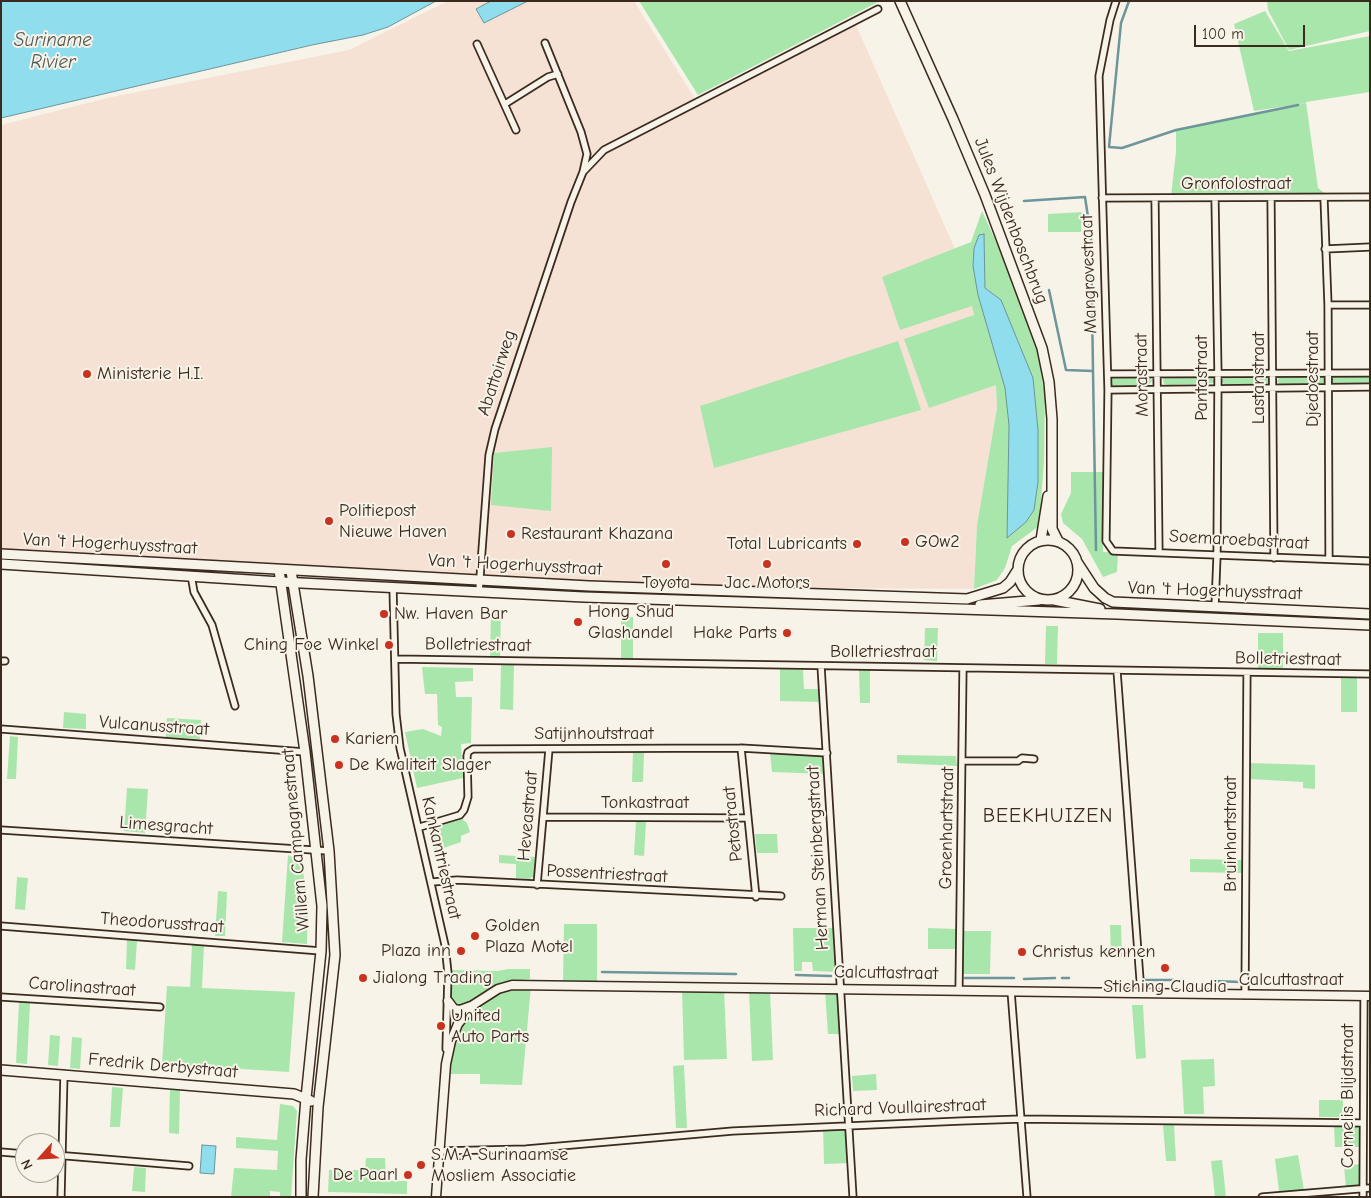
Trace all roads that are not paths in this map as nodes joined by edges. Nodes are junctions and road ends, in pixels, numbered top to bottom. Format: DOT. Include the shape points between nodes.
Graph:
graph roads {
  1 [pos="900,1"];
  2 [pos="1116,1"];
  3 [pos="878,9"];
  4 [pos="545,43"];
  5 [pos="477,44"];
  6 [pos="558,74"];
  7 [pos="506,104"];
  8 [pos="516,130"];
  9 [pos="583,172"];
  10 [pos="1370,197"];
  11 [pos="1102,198"];
  12 [pos="1324,198"];
  13 [pos="1155,199"];
  14 [pos="1214,199"];
  15 [pos="1271,199"];
  16 [pos="1370,247"];
  17 [pos="1326,249"];
  18 [pos="1370,304"];
  19 [pos="1328,306"];
  20 [pos="1158,373"];
  21 [pos="1329,373"];
  22 [pos="1370,373"];
  23 [pos="1108,374"];
  24 [pos="1218,374"];
  25 [pos="1274,374"];
  26 [pos="1370,387"];
  27 [pos="1218,388"];
  28 [pos="1274,388"];
  29 [pos="1329,388"];
  30 [pos="1158,389"];
  31 [pos="1108,390"];
  32 [pos="1051,464"];
  33 [pos="1041,540"];
  34 [pos="1058,541"];
  35 [pos="1108,547"];
  36 [pos="1159,551"];
  37 [pos="1,554"];
  38 [pos="1217,556"];
  39 [pos="1274,558"];
  40 [pos="1329,559"];
  41 [pos="1370,561"];
  42 [pos="1077,562"];
  43 [pos="1,564"];
  44 [pos="279,570"];
  45 [pos="291,571"];
  46 [pos="1017,571"];
  47 [pos="191,575"];
  48 [pos="480,579"];
  49 [pos="281,582"];
  50 [pos="294,583"];
  51 [pos="393,587"];
  52 [pos="479,591"];
  53 [pos="1044,600"];
  54 [pos="1214,607"];
  55 [pos="956,608"];
  56 [pos="1117,614"];
  57 [pos="1370,614"];
  58 [pos="1370,625"];
  59 [pos="395,659"];
  60 [pos="822,666"];
  61 [pos="963,668"];
  62 [pos="1117,671"];
  63 [pos="1247,673"];
  64 [pos="1370,674"];
  65 [pos="308,676"];
  66 [pos="294,677"];
  67 [pos="235,706"];
  68 [pos="1,729"];
  69 [pos="741,748"];
  70 [pos="549,749"];
  71 [pos="305,752"];
  72 [pos="828,753"];
  73 [pos="1034,758"];
  74 [pos="963,760"];
  75 [pos="543,817"];
  76 [pos="747,818"];
  77 [pos="420,827"];
  78 [pos="1,830"];
  79 [pos="329,851"];
  80 [pos="316,852"];
  81 [pos="432,882"];
  82 [pos="537,885"];
  83 [pos="781,896"];
  84 [pos="756,897"];
  85 [pos="1,926"];
  86 [pos="321,951"];
  87 [pos="841,988"];
  88 [pos="959,990"];
  89 [pos="1011,991"];
  90 [pos="1141,993"];
  91 [pos="1245,995"];
  92 [pos="1367,996"];
  93 [pos="1,997"];
  94 [pos="448,1001"];
  95 [pos="473,1005"];
  96 [pos="160,1007"];
  97 [pos="446,1064"];
  98 [pos="1,1070"];
  99 [pos="64,1074"];
  100 [pos="306,1098"];
  101 [pos="318,1107"];
  102 [pos="1022,1119"];
  103 [pos="1363,1123"];
  104 [pos="849,1124"];
  105 [pos="63,1133"];
  106 [pos="439,1151"];
  107 [pos="1,1152"];
  108 [pos="15,1153"];
  109 [pos="65,1155"];
  110 [pos="189,1166"];
  111 [pos="61,1183"];
  112 [pos="1370,1188"];
  113 [pos="1363,1189"];
  114 [pos="61,1197"];
  115 [pos="301,1197"];
  116 [pos="313,1197"];
  117 [pos="436,1197"];
  118 [pos="853,1197"];
  119 [pos="1027,1197"];
  120 [pos="1262,1197"];
  121 [pos="1363,1197"];
  1 -- 32 [label="main road, Jules Wijdenboschbrug" via="953,119 1014,269 1042,348 1052,419"];
  2 -- 11 [label="street, Mangrovestraat" via="1099,76"];
  3 -- 9 [label="street" via="604,150"];
  4 -- 6 [label="street"];
  5 -- 7 [label="street"];
  6 -- 7 [label="street"];
  6 -- 9 [label="street" via="585,142 587,154"];
  7 -- 8 [label="street"];
  9 -- 48 [label="street, Abattoirweg" via="570,202 495,429 489,455"];
  10 -- 12 [label="street, Gronfolostraat"];
  11 -- 13 [label="street, Gronfolostraat"];
  11 -- 23 [label="street, Mangrovestraat"];
  12 -- 15 [label="street, Gronfolostraat"];
  12 -- 17 [label="street, Djedoestraat"];
  13 -- 14 [label="street, Gronfolostraat"];
  13 -- 20 [label="street, Morastraat"];
  14 -- 15 [label="street, Gronfolostraat"];
  14 -- 24 [label="street, Pantastraat"];
  15 -- 25 [label="street, Lastanstraat"];
  16 -- 17 [label="street"];
  17 -- 19 [label="street, Djedoestraat"];
  18 -- 19 [label="street"];
  19 -- 21 [label="street, Djedoestraat"];
  20 -- 23 [label="street"];
  20 -- 24 [label="street"];
  20 -- 30 [label="street, Morastraat"];
  21 -- 22 [label="street"];
  21 -- 25 [label="street"];
  21 -- 29 [label="street, Djedoestraat"];
  23 -- 31 [label="street, Mangrovestraat"];
  24 -- 25 [label="street"];
  24 -- 27 [label="street, Pantastraat"];
  25 -- 28 [label="street, Lastanstraat"];
  26 -- 29 [label="street"];
  27 -- 28 [label="street"];
  27 -- 30 [label="street"];
  27 -- 38 [label="street, Pantastraat"];
  28 -- 29 [label="street"];
  28 -- 39 [label="street, Lastanstraat"];
  29 -- 40 [label="street, Djedoestraat"];
  30 -- 31 [label="street"];
  30 -- 36 [label="street, Morastraat"];
  31 -- 35 [label="street, Mangrovestraat"];
  32 -- 33 [label="main road, Jules Wijdenboschbrug"];
  32 -- 34 [label="main road, Jules Wijdenboschbrug" via="1052,529"];
  33 -- 34 [label="main road"];
  33 -- 46 [label="main road" via="1025,549"];
  34 -- 42 [label="main road" via="1070,549"];
  35 -- 36 [label="street, Soemaroebastraat" via="1113,551"];
  36 -- 38 [label="street, Soemaroebastraat"];
  37 -- 44 [label="main road, Van 't Hogerhuysstraat"];
  38 -- 39 [label="street, Soemaroebastraat"];
  38 -- 54 [label="street, Pantastraat"];
  39 -- 40 [label="street, Soemaroebastraat"];
  40 -- 41 [label="street, Soemaroebastraat"];
  42 -- 53 [label="main road" via="1072,588 1057,598"];
  42 -- 54 [label="main road, Van 't Hogerhuysstraat" via="1094,588 1113,602"];
  43 -- 47 [label="main road, Van 't Hogerhuysstraat"];
  44 -- 45 [label="main road, Van 't Hogerhuysstraat"];
  44 -- 49 [label="main road, Willem Campagnestraat"];
  45 -- 48 [label="main road, Van 't Hogerhuysstraat"];
  45 -- 50 [label="main road, Willem Campagnestraat"];
  46 -- 48 [label="main road, Van 't Hogerhuysstraat" via="1004,588 967,599 589,586"];
  46 -- 53 [label="main road" via="1025,589"];
  47 -- 49 [label="main road, Van 't Hogerhuysstraat"];
  47 -- 67 [label="street" via="194,592 212,625"];
  48 -- 52 [label="street, Abattoirweg"];
  49 -- 50 [label="main road, Van 't Hogerhuysstraat"];
  49 -- 66 [label="main road, Willem Campagnestraat"];
  50 -- 51 [label="main road, Van 't Hogerhuysstraat"];
  50 -- 65 [label="main road, Willem Campagnestraat"];
  51 -- 52 [label="main road, Van 't Hogerhuysstraat"];
  51 -- 59 [label="street, Kankantriestraat"];
  52 -- 55 [label="main road, Van 't Hogerhuysstraat"];
  53 -- 55 [label="main road, Van 't Hogerhuysstraat"];
  53 -- 56 [label="main road, Van 't Hogerhuysstraat"];
  54 -- 57 [label="main road, Van 't Hogerhuysstraat"];
  55 -- 56 [label="main road, Van 't Hogerhuysstraat"];
  56 -- 58 [label="main road, Van 't Hogerhuysstraat"];
  59 -- 60 [label="street, Bolletriestraat"];
  59 -- 77 [label="street, Kankantriestraat" via="400,748"];
  60 -- 61 [label="street, Bolletriestraat"];
  60 -- 72 [label="street, Herman Steinbergstraat"];
  61 -- 62 [label="street, Bolletriestraat"];
  61 -- 74 [label="street, Groenhartstraat"];
  62 -- 63 [label="street, Bolletriestraat"];
  62 -- 90 [label="street"];
  63 -- 64 [label="street, Bolletriestraat"];
  63 -- 91 [label="street, Bruinhartstraat"];
  65 -- 66 [label="main road"];
  65 -- 79 [label="main road, Willem Campagnestraat"];
  66 -- 71 [label="main road, Willem Campagnestraat"];
  68 -- 71 [label="street, Vulcanusstraat"];
  69 -- 70 [label="street, Satijnhoutstraat"];
  69 -- 72 [label="street, Satijnhoutstraat"];
  69 -- 76 [label="street, Petostraat"];
  70 -- 75 [label="street, Heveastraat"];
  70 -- 77 [label="street, Satijnhoutstraat" via="473,749 468,752 468,797 464,810 460,815"];
  71 -- 80 [label="main road, Willem Campagnestraat"];
  72 -- 87 [label="street, Herman Steinbergstraat"];
  73 -- 74 [label="street" via="1018,761"];
  74 -- 88 [label="street, Groenhartstraat"];
  75 -- 76 [label="street, Tonkastraat"];
  75 -- 82 [label="street, Heveastraat"];
  76 -- 84 [label="street, Petostraat"];
  77 -- 81 [label="street, Kankantriestraat"];
  78 -- 80 [label="street, Limesgracht"];
  79 -- 80 [label="street, Limesgracht"];
  79 -- 101 [label="main road, Willem Campagnestraat" via="335,954"];
  80 -- 86 [label="main road, Willem Campagnestraat" via="322,906"];
  81 -- 82 [label="street, Possentriestraat" via="457,880"];
  81 -- 94 [label="street, Kankantriestraat" via="445,945"];
  82 -- 84 [label="street, Possentriestraat"];
  83 -- 84 [label="street, Possentriestraat"];
  85 -- 86 [label="street, Theodorusstraat"];
  86 -- 100 [label="main road, Willem Campagnestraat"];
  87 -- 88 [label="street, Calcuttastraat"];
  87 -- 95 [label="street, Calcuttastraat" via="512,984"];
  87 -- 104 [label="street, Herman Steinbergstraat"];
  88 -- 89 [label="street, Calcuttastraat"];
  89 -- 90 [label="street, Calcuttastraat"];
  89 -- 102 [label="street"];
  90 -- 91 [label="street, Calcuttastraat"];
  91 -- 92 [label="street, Calcuttastraat"];
  92 -- 103 [label="street, Cornelis Blijdstraat"];
  93 -- 96 [label="street, Carolinastraat"];
  94 -- 95 [label="street" via="454,1009 460,1010"];
  94 -- 97 [label="street, Kankantriestraat"];
  95 -- 97 [label="street, Calcuttastraat" via="458,1024"];
  97 -- 106 [label="street, Kankantriestraat"];
  98 -- 99 [label="main road, Fredrik Derbystraat"];
  99 -- 100 [label="main road, Fredrik Derbystraat" via="294,1094"];
  99 -- 105 [label="street"];
  100 -- 101 [label="main road, Fredrik Derbystraat"];
  100 -- 115 [label="main road, Willem Campagnestraat"];
  101 -- 116 [label="main road, Willem Campagnestraat"];
  102 -- 103 [label="street, Richard Voullairestraat"];
  102 -- 104 [label="street, Richard Voullairestraat"];
  102 -- 119 [label="street"];
  103 -- 113 [label="street, Cornelis Blijdstraat"];
  104 -- 106 [label="street, Richard Voullairestraat" via="678,1134 526,1148"];
  104 -- 118 [label="street, Herman Steinbergstraat"];
  106 -- 117 [label="street, Kankantriestraat"];
  107 -- 108 [label="street"];
  109 -- 110 [label="street"];
  111 -- 114 [label="street"];
  112 -- 113 [label="street"];
  113 -- 120 [label="street"];
  113 -- 121 [label="street, Cornelis Blijdstraat"];
}
